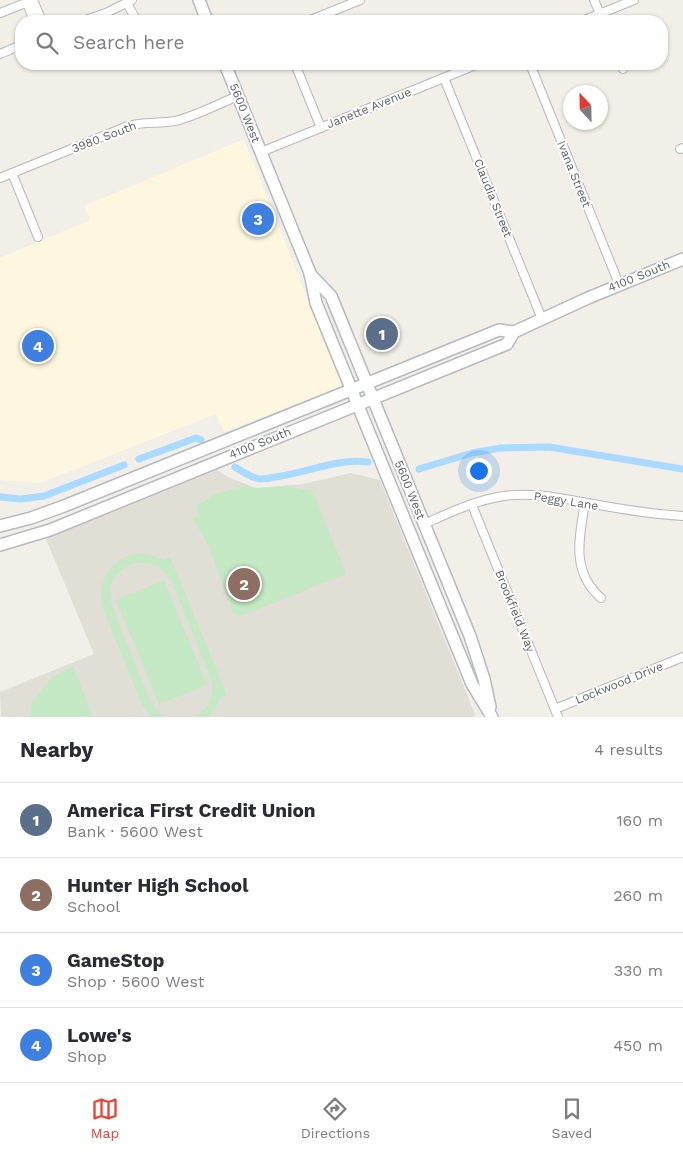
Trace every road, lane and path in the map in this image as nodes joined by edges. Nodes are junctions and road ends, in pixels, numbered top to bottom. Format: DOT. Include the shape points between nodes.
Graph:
graph roads {
  1 [pos="199,0"];
  2 [pos="360,0"];
  3 [pos="594,0"];
  4 [pos="634,0"];
  5 [pos="31,1"];
  6 [pos="130,1"];
  7 [pos="0,13"];
  8 [pos="33,15"];
  9 [pos="39,15"];
  10 [pos="100,15"];
  11 [pos="134,15"];
  12 [pos="205,15"];
  13 [pos="323,15"];
  14 [pos="601,15"];
  15 [pos="606,15"];
  16 [pos="15,48"];
  17 [pos="0,54"];
  18 [pos="227,70"];
  19 [pos="297,70"];
  20 [pos="463,70"];
  21 [pos="532,70"];
  22 [pos="444,78"];
  23 [pos="238,96"];
  24 [pos="321,128"];
  25 [pos="261,152"];
  26 [pos="12,173"];
  27 [pos="0,178"];
  28 [pos="38,237"];
  29 [pos="683,259"];
  30 [pos="310,273"];
  31 [pos="619,284"];
  32 [pos="542,318"];
  33 [pos="514,332"];
  34 [pos="366,383"];
  35 [pos="351,389"];
  36 [pos="372,398"];
  37 [pos="357,404"];
  38 [pos="585,503"];
  39 [pos="472,505"];
  40 [pos="683,516"];
  41 [pos="424,524"];
  42 [pos="0,526"];
  43 [pos="0,545"];
  44 [pos="432,585"];
  45 [pos="601,598"];
  46 [pos="683,657"];
  47 [pos="478,659"];
  48 [pos="555,709"];
  49 [pos="492,716"];
  50 [pos="558,717"];
  1 -- 12 [label="main road"];
  2 -- 13 [label="street"];
  3 -- 14 [label="street"];
  4 -- 15 [label="street"];
  5 -- 7 [label="street"];
  5 -- 8 [label="street"];
  5 -- 9 [label="street"];
  6 -- 10 [label="street"];
  6 -- 11 [label="street"];
  16 -- 17 [label="street"];
  18 -- 23 [label="main road, 5600 West"];
  19 -- 24 [label="street"];
  20 -- 22 [label="street, Janette Avenue"];
  21 -- 31 [label="street, Ivana Street"];
  22 -- 24 [label="street, Janette Avenue"];
  22 -- 32 [label="street, Claudia Street"];
  23 -- 25 [label="main road, 5600 West"];
  23 -- 26 [label="street, 3980 South" via="181,119 128,126"];
  24 -- 25 [label="street, Janette Avenue"];
  25 -- 30 [label="main road, 5600 West"];
  26 -- 27 [label="street, 3980 South"];
  26 -- 28 [label="street"];
  29 -- 31 [label="main road, 4100 South"];
  30 -- 34 [label="main road, 5600 West" via="331,296"];
  30 -- 35 [label="main road, 5600 West" via="316,302"];
  31 -- 32 [label="main road, 4100 South"];
  32 -- 33 [label="main road, 4100 South"];
  33 -- 34 [label="main road, 4100 South" via="499,330"];
  33 -- 36 [label="main road, 4100 South" via="508,344"];
  34 -- 35 [label="main road, 4100 South"];
  34 -- 36 [label="main road, 5600 West"];
  35 -- 37 [label="main road, 5600 West"];
  35 -- 42 [label="main road, 4100 South" via="64,506"];
  36 -- 37 [label="main road, 4100 South"];
  36 -- 41 [label="main road, 5600 West"];
  37 -- 43 [label="main road, 4100 South" via="50,530"];
  37 -- 44 [label="main road, 5600 West"];
  38 -- 39 [label="street, Peggy Lane" via="524,495"];
  38 -- 40 [label="street, Peggy Lane"];
  38 -- 45 [label="street" via="580,558 588,584"];
  39 -- 41 [label="street, Peggy Lane"];
  39 -- 48 [label="street, Brookfield Way"];
  41 -- 47 [label="main road, 5600 West"];
  44 -- 47 [label="main road" via="440,588 462,641"];
  44 -- 49 [label="main road, 5600 West" via="472,684"];
  46 -- 48 [label="street, Lockwood Drive"];
  47 -- 49 [label="main road, 5600 West"];
  48 -- 50 [label="street, Brookfield Way"];
}
